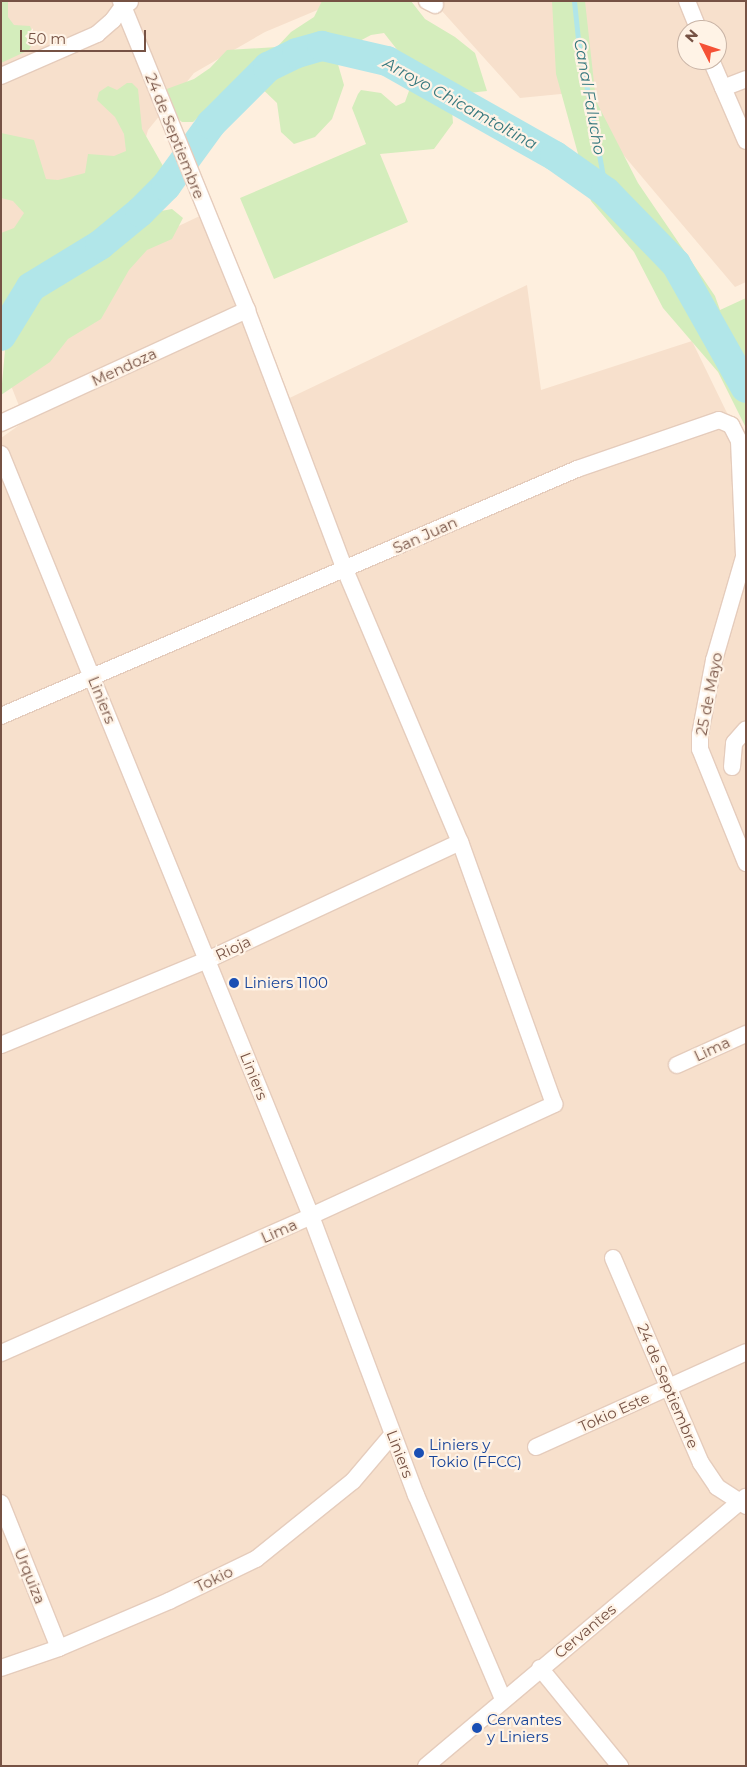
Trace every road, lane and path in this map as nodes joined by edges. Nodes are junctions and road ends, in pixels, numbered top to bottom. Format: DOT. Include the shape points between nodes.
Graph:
graph roads {
  1 [pos="686,1"];
  2 [pos="125,3"];
  3 [pos="695,20"];
  4 [pos="715,70"];
  5 [pos="1,76"];
  6 [pos="746,79"];
  7 [pos="723,88"];
  8 [pos="746,140"];
  9 [pos="247,310"];
  10 [pos="1,423"];
  11 [pos="1,454"];
  12 [pos="745,552"];
  13 [pos="345,570"];
  14 [pos="92,676"];
  15 [pos="1,716"];
  16 [pos="746,728"];
  17 [pos="732,767"];
  18 [pos="460,842"];
  19 [pos="746,863"];
  20 [pos="207,960"];
  21 [pos="746,1034"];
  22 [pos="1,1044"];
  23 [pos="678,1065"];
  24 [pos="554,1104"];
  25 [pos="311,1216"];
  26 [pos="613,1258"];
  27 [pos="746,1352"];
  28 [pos="1,1353"];
  29 [pos="668,1387"];
  30 [pos="392,1435"];
  31 [pos="536,1447"];
  32 [pos="744,1501"];
  33 [pos="1,1504"];
  34 [pos="59,1648"];
  35 [pos="1,1668"];
  36 [pos="540,1668"];
  37 [pos="503,1699"];
  38 [pos="426,1766"];
  39 [pos="620,1766"];
  1 -- 3 [label="street"];
  2 -- 5 [label="street" via="97,34"];
  2 -- 9 [label="street, 24 de Septiembre" via="159,97"];
  4 -- 7 [label="street"];
  6 -- 7 [label="street"];
  7 -- 8 [label="street"];
  9 -- 10 [label="street, Mendoza"];
  9 -- 13 [label="street, 24 de Septiembre"];
  11 -- 14 [label="street, Liniers"];
  12 -- 13 [label="street, San Juan" via="739,441 731,425 719,420 576,469"];
  12 -- 19 [label="street, 25 de Mayo" via="714,660 700,749"];
  13 -- 14 [label="street, San Juan"];
  13 -- 18 [label="street, 24 de Septiembre"];
  14 -- 15 [label="street, San Juan"];
  14 -- 20 [label="street, Liniers"];
  16 -- 17 [label="street" via="734,743"];
  18 -- 20 [label="street, Rioja"];
  18 -- 24 [label="street, 24 de Septiembre"];
  20 -- 22 [label="street, Rioja"];
  20 -- 25 [label="street, Liniers"];
  21 -- 23 [label="street, Lima"];
  24 -- 25 [label="street, Lima"];
  25 -- 28 [label="street, Lima"];
  25 -- 30 [label="street, Liniers"];
  26 -- 29 [label="street, 24 de Septiembre"];
  27 -- 29 [label="street, Tokio Este"];
  29 -- 31 [label="street, Tokio Este"];
  29 -- 32 [label="street, 24 de Septiembre" via="708,1476 717,1487"];
  30 -- 34 [label="street, Tokio" via="353,1480 256,1559"];
  30 -- 37 [label="street, Liniers"];
  32 -- 36 [label="street, Cervantes"];
  33 -- 34 [label="street, Urquiza"];
  34 -- 35 [label="street, Tokio"];
  36 -- 37 [label="street, Cervantes"];
  36 -- 39 [label="street"];
  37 -- 38 [label="street, Cervantes"];
}
